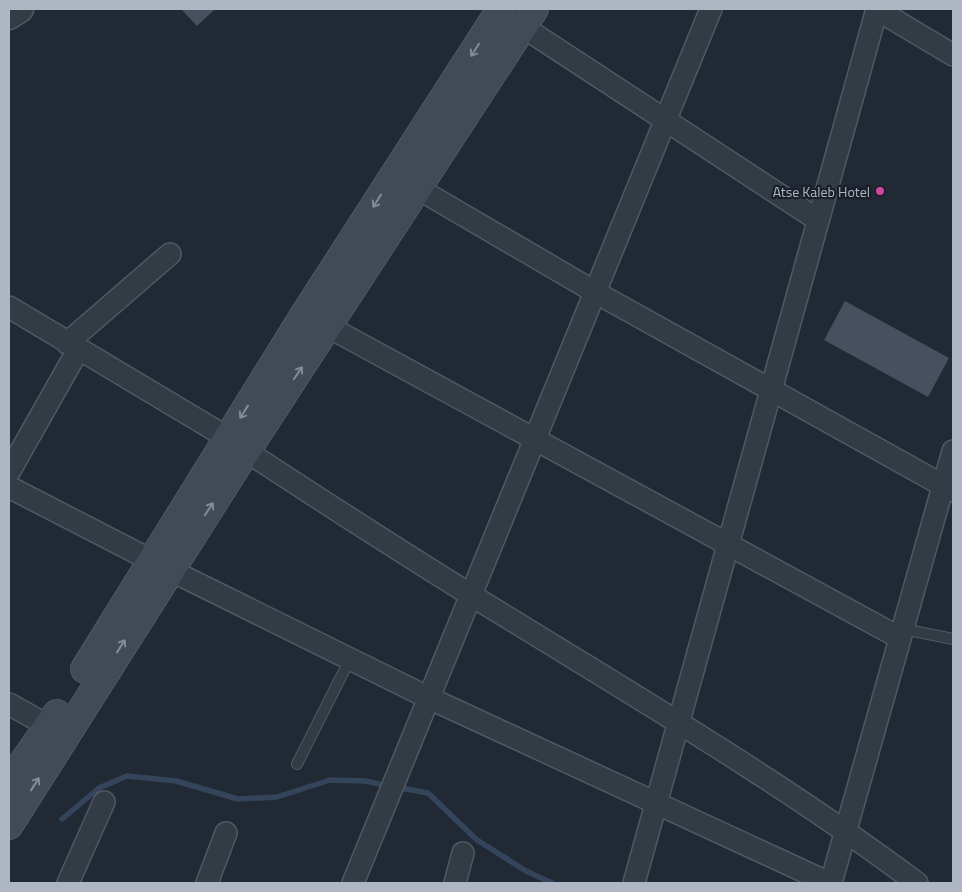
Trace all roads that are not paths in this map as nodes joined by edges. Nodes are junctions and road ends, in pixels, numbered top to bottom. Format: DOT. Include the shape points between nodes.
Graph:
graph roads {
  1 [pos="20,9"];
  2 [pos="711,9"];
  3 [pos="876,9"];
  4 [pos="500,11"];
  5 [pos="9,16"];
  6 [pos="529,17"];
  7 [pos="953,55"];
  8 [pos="665,120"];
  9 [pos="394,174"];
  10 [pos="418,189"];
  11 [pos="818,220"];
  12 [pos="170,254"];
  13 [pos="595,292"];
  14 [pos="9,307"];
  15 [pos="305,314"];
  16 [pos="328,327"];
  17 [pos="73,347"];
  18 [pos="771,391"];
  19 [pos="534,440"];
  20 [pos="237,444"];
  21 [pos="953,451"];
  22 [pos="9,472"];
  23 [pos="9,487"];
  24 [pos="948,488"];
  25 [pos="728,545"];
  26 [pos="161,565"];
  27 [pos="470,595"];
  28 [pos="902,633"];
  29 [pos="953,639"];
  30 [pos="350,659"];
  31 [pos="429,698"];
  32 [pos="9,704"];
  33 [pos="679,723"];
  34 [pos="57,731"];
  35 [pos="297,764"];
  36 [pos="9,780"];
  37 [pos="104,802"];
  38 [pos="657,803"];
  39 [pos="9,825"];
  40 [pos="846,830"];
  41 [pos="226,833"];
  42 [pos="463,853"];
  43 [pos="68,883"];
  44 [pos="207,883"];
  45 [pos="353,883"];
  46 [pos="456,883"];
  47 [pos="634,883"];
  48 [pos="830,883"];
  49 [pos="917,883"];
  1 -- 5 [label="street"];
  2 -- 8 [label="street"];
  3 -- 7 [label="street"];
  3 -- 11 [label="street"];
  4 -- 6 [label="street"];
  4 -- 9 [label="main road, one-way"];
  6 -- 8 [label="street"];
  6 -- 10 [label="main road"];
  8 -- 11 [label="street"];
  8 -- 13 [label="street"];
  9 -- 10 [label="street"];
  9 -- 15 [label="main road, one-way"];
  10 -- 13 [label="street"];
  10 -- 16 [label="main road"];
  11 -- 18 [label="street"];
  12 -- 17 [label="street"];
  13 -- 18 [label="street"];
  13 -- 19 [label="street"];
  14 -- 17 [label="street"];
  15 -- 16 [label="street"];
  15 -- 20 [label="main road, one-way"];
  16 -- 19 [label="street"];
  20 -- 16 [label="main road, one-way"];
  17 -- 20 [label="street"];
  17 -- 22 [label="street"];
  18 -- 24 [label="street"];
  18 -- 25 [label="street"];
  19 -- 25 [label="street"];
  19 -- 27 [label="street"];
  20 -- 26 [label="main road"];
  20 -- 27 [label="street"];
  21 -- 24 [label="street"];
  23 -- 26 [label="street"];
  24 -- 28 [label="street"];
  25 -- 28 [label="street"];
  25 -- 33 [label="street"];
  26 -- 30 [label="street"];
  26 -- 34 [label="main road"];
  27 -- 31 [label="street"];
  27 -- 33 [label="street"];
  28 -- 29 [label="lane"];
  28 -- 40 [label="street"];
  30 -- 31 [label="street"];
  30 -- 35 [label="lane"];
  31 -- 38 [label="street"];
  31 -- 45 [label="street"];
  32 -- 34 [label="street"];
  33 -- 38 [label="street"];
  33 -- 40 [label="street"];
  34 -- 36 [label="main road"];
  39 -- 34 [label="main road, one-way"];
  37 -- 43 [label="street"];
  38 -- 47 [label="street"];
  38 -- 48 [label="street"];
  40 -- 48 [label="street"];
  40 -- 49 [label="street"];
  41 -- 44 [label="street"];
  42 -- 46 [label="street"];
}
